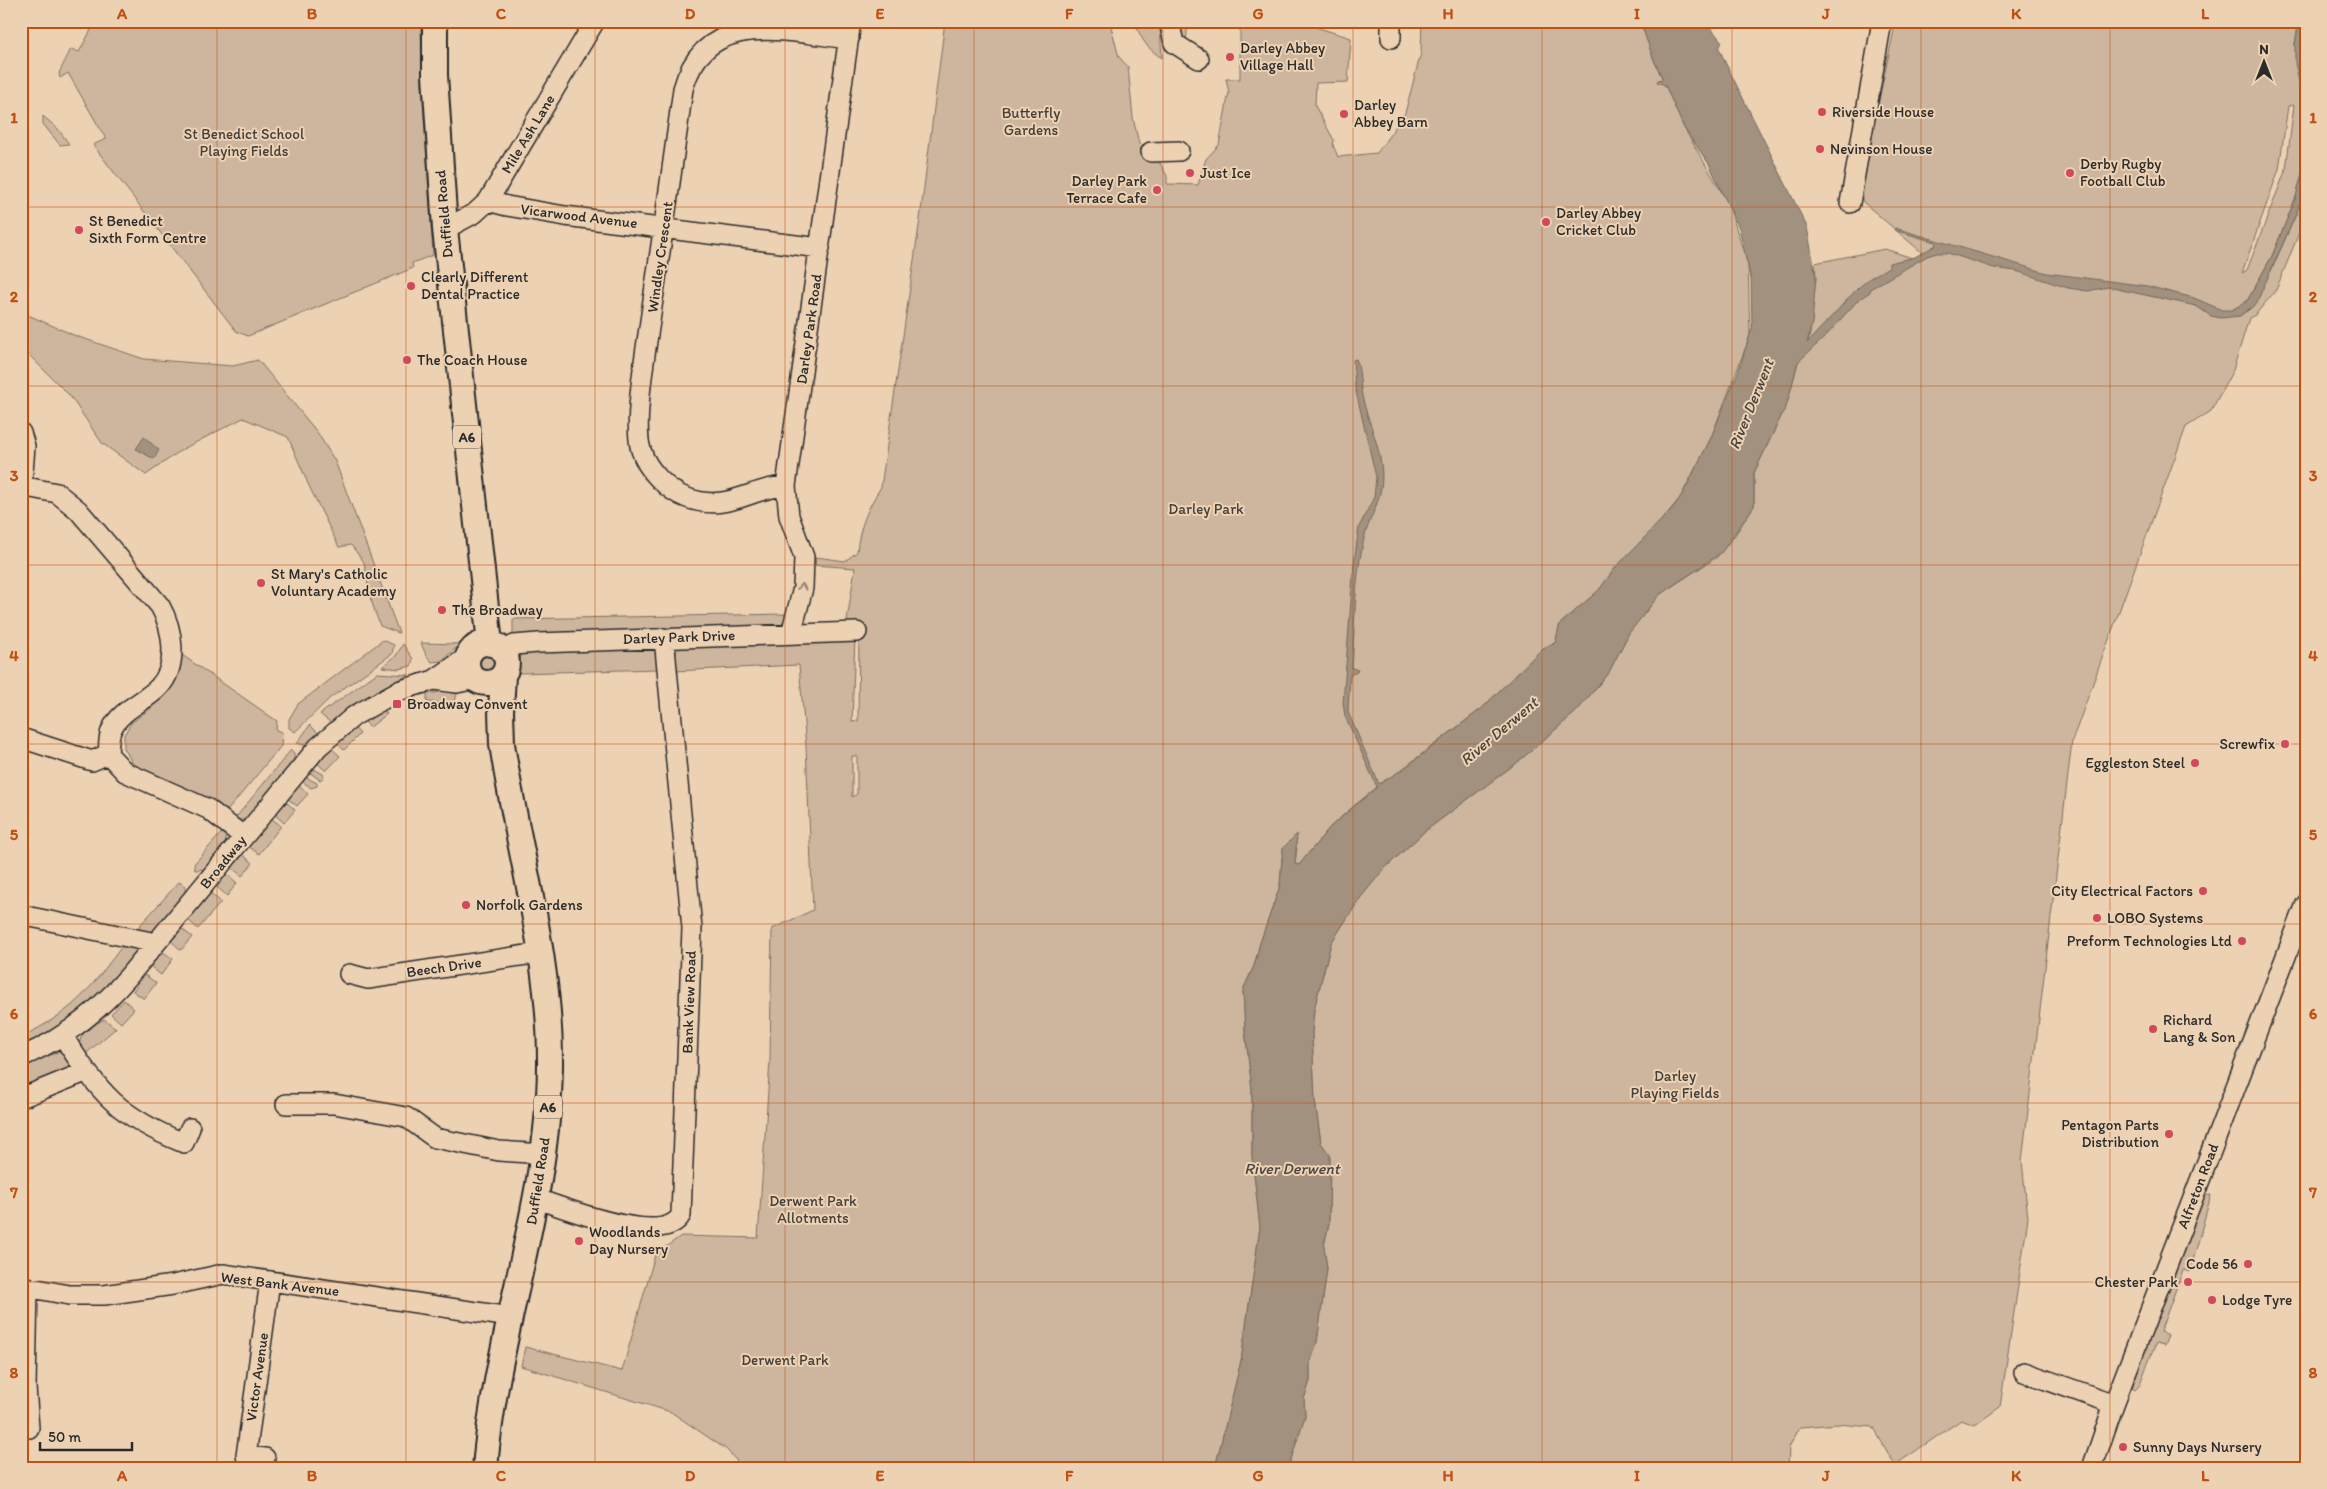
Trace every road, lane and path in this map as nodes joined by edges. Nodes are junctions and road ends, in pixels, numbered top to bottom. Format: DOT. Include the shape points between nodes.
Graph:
graph roads {
  1 [pos="435,21"];
  2 [pos="595,21"];
  3 [pos="1169,21"];
  4 [pos="1882,21"];
  5 [pos="850,30"];
  6 [pos="1199,59"];
  7 [pos="1179,150"];
  8 [pos="1151,152"];
  9 [pos="488,201"];
  10 [pos="1850,203"];
  11 [pos="665,227"];
  12 [pos="445,229"];
  13 [pos="820,248"];
  14 [pos="21,433"];
  15 [pos="22,486"];
  16 [pos="786,486"];
  17 [pos="857,632"];
  18 [pos="791,634"];
  19 [pos="664,638"];
  20 [pos="492,656"];
  21 [pos="434,680"];
  22 [pos="476,680"];
  23 [pos="21,738"];
  24 [pos="502,744"];
  25 [pos="108,754"];
  26 [pos="244,836"];
  27 [pos="2306,904"];
  28 [pos="21,915"];
  29 [pos="156,943"];
  30 [pos="540,953"];
  31 [pos="348,974"];
  32 [pos="62,1036"];
  33 [pos="21,1057"];
  34 [pos="84,1072"];
  35 [pos="21,1098"];
  36 [pos="286,1104"];
  37 [pos="190,1128"];
  38 [pos="544,1154"];
  39 [pos="538,1199"];
  40 [pos="270,1281"];
  41 [pos="25,1287"];
  42 [pos="510,1317"];
  43 [pos="2024,1372"];
  44 [pos="2114,1404"];
  45 [pos="29,1428"];
  46 [pos="265,1458"];
  47 [pos="485,1468"];
  48 [pos="2092,1468"];
  1 -- 12 [label="main road, Duffield Road / A6" via="435,75"];
  2 -- 9 [label="street, Mile Ash Lane"];
  3 -- 6 [label="street" via="1174,43"];
  4 -- 10 [label="street"];
  5 -- 11 [label="street, Windley Crescent" via="742,31 712,43 701,52 690,68 683,89"];
  5 -- 13 [label="street, Darley Park Road"];
  7 -- 8 [label="street"];
  9 -- 11 [label="street, Vicarwood Avenue" via="533,211"];
  9 -- 12 [label="street, Mile Ash Lane" via="475,213"];
  11 -- 13 [label="street, Vicarwood Avenue"];
  11 -- 16 [label="street, Windley Crescent" via="638,435 648,466 671,489 687,498 704,502 729,502 772,487"];
  12 -- 20 [label="main road, Duffield Road / A6"];
  13 -- 16 [label="street, Darley Park Road"];
  14 -- 15 [label="street" via="25,446"];
  15 -- 25 [label="street" via="57,493 78,510 160,606 170,624 171,653 164,679 159,687 117,722 111,731"];
  18 -- 16 [label="street, Darley Park Road, one-way" via="803,588 804,557 789,516"];
  17 -- 18 [label="street, Darley Park Drive"];
  18 -- 19 [label="street, Darley Park Drive"];
  19 -- 20 [label="street, Darley Park Drive" via="514,645"];
  19 -- 39 [label="street, Bank View Road" via="692,928 681,1215 671,1225 629,1228"];
  20 -- 21 [label="street, Broadway"];
  20 -- 22 [label="main road" via="489,683"];
  20 -- 24 [label="main road, Duffield Road / A6"];
  21 -- 22 [label="street, Broadway" via="457,683"];
  21 -- 26 [label="street, Broadway" via="398,691 354,716 308,757"];
  22 -- 24 [label="main road, Duffield Road / A6" via="492,710"];
  23 -- 25 [label="street" via="92,761"];
  24 -- 30 [label="main road, Duffield Road / A6"];
  25 -- 26 [label="street" via="125,772 208,809"];
  26 -- 29 [label="street, Broadway"];
  27 -- 44 [label="street, Alfreton Road"];
  28 -- 29 [label="street"];
  29 -- 32 [label="street, Broadway" via="102,1006"];
  30 -- 31 [label="street, Beech Drive" via="368,979"];
  30 -- 38 [label="main road, Duffield Road / A6" via="548,1011 550,1066"];
  32 -- 33 [label="street, Broadway"];
  32 -- 34 [label="street"];
  34 -- 35 [label="street"];
  34 -- 37 [label="street" via="109,1100 148,1128 184,1143"];
  36 -- 38 [label="street" via="334,1104 406,1117 435,1138 499,1151"];
  38 -- 39 [label="main road, Duffield Road / A6"];
  39 -- 42 [label="main road, Duffield Road / A6"];
  40 -- 41 [label="street, West Bank Avenue" via="223,1274 173,1286 86,1296"];
  40 -- 42 [label="street, West Bank Avenue"];
  40 -- 46 [label="street, Victor Avenue" via="246,1456"];
  41 -- 45 [label="street"];
  42 -- 47 [label="main road, Duffield Road / A6" via="490,1415"];
  43 -- 44 [label="street"];
  44 -- 48 [label="street, Alfreton Road"];
}
